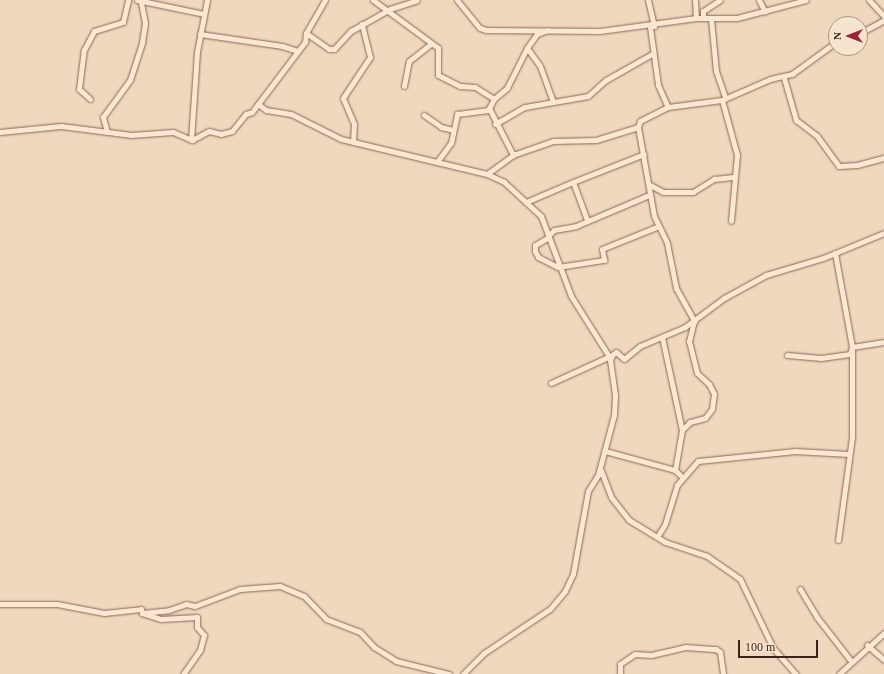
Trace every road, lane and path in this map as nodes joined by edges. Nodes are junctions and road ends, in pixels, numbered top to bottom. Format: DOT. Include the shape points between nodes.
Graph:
graph roads {
  1 [pos="128,0"];
  2 [pos="207,0"];
  3 [pos="325,0"];
  4 [pos="373,0"];
  5 [pos="417,0"];
  6 [pos="456,0"];
  7 [pos="648,0"];
  8 [pos="695,0"];
  9 [pos="720,0"];
  10 [pos="759,0"];
  11 [pos="806,0"];
  12 [pos="869,0"];
  13 [pos="139,1"];
  14 [pos="390,9"];
  15 [pos="765,12"];
  16 [pos="204,14"];
  17 [pos="884,16"];
  18 [pos="696,18"];
  19 [pos="703,18"];
  20 [pos="712,19"];
  21 [pos="884,20"];
  22 [pos="362,24"];
  23 [pos="652,26"];
  24 [pos="868,29"];
  25 [pos="548,30"];
  26 [pos="306,33"];
  27 [pos="200,34"];
  28 [pos="431,44"];
  29 [pos="526,48"];
  30 [pos="828,48"];
  31 [pos="297,51"];
  32 [pos="652,54"];
  33 [pos="784,78"];
  34 [pos="404,86"];
  35 [pos="723,98"];
  36 [pos="90,99"];
  37 [pos="494,99"];
  38 [pos="553,102"];
  39 [pos="258,104"];
  40 [pos="668,107"];
  41 [pos="489,110"];
  42 [pos="424,114"];
  43 [pos="495,124"];
  44 [pos="638,127"];
  45 [pos="453,130"];
  46 [pos="0,132"];
  47 [pos="107,132"];
  48 [pos="191,140"];
  49 [pos="353,142"];
  50 [pos="515,154"];
  51 [pos="644,154"];
  52 [pos="884,158"];
  53 [pos="437,162"];
  54 [pos="487,174"];
  55 [pos="733,177"];
  56 [pos="574,182"];
  57 [pos="650,185"];
  58 [pos="649,195"];
  59 [pos="526,202"];
  60 [pos="587,220"];
  61 [pos="731,220"];
  62 [pos="659,226"];
  63 [pos="884,233"];
  64 [pos="549,236"];
  65 [pos="835,253"];
  66 [pos="558,267"];
  67 [pos="694,321"];
  68 [pos="662,337"];
  69 [pos="884,342"];
  70 [pos="852,347"];
  71 [pos="787,355"];
  72 [pos="609,358"];
  73 [pos="552,383"];
  74 [pos="682,430"];
  75 [pos="605,451"];
  76 [pos="849,454"];
  77 [pos="600,468"];
  78 [pos="675,470"];
  79 [pos="682,477"];
  80 [pos="657,538"];
  81 [pos="838,540"];
  82 [pos="800,589"];
  83 [pos="0,604"];
  84 [pos="142,613"];
  85 [pos="884,633"];
  86 [pos="867,646"];
  87 [pos="884,660"];
  88 [pos="851,661"];
  89 [pos="182,674"];
  90 [pos="449,674"];
  91 [pos="463,674"];
  92 [pos="620,674"];
  93 [pos="723,674"];
  94 [pos="796,674"];
  95 [pos="839,674"];
  1 -- 36 [label="street" via="123,22 94,31 84,50 79,89"];
  2 -- 16 [label="street"];
  3 -- 26 [label="street"];
  4 -- 14 [label="street"];
  5 -- 14 [label="street"];
  6 -- 25 [label="street" via="480,28"];
  7 -- 23 [label="street"];
  8 -- 18 [label="street"];
  9 -- 19 [label="street" via="702,11"];
  10 -- 15 [label="street"];
  11 -- 15 [label="street"];
  12 -- 17 [label="street"];
  13 -- 16 [label="street"];
  13 -- 47 [label="street" via="145,23 142,42 130,80 103,117"];
  14 -- 22 [label="street"];
  14 -- 28 [label="street"];
  15 -- 20 [label="street"];
  16 -- 27 [label="street"];
  18 -- 19 [label="street"];
  18 -- 23 [label="street"];
  19 -- 20 [label="street"];
  20 -- 35 [label="street" via="716,71"];
  21 -- 24 [label="street"];
  22 -- 26 [label="street" via="330,49"];
  22 -- 49 [label="street" via="370,58 342,98 354,124"];
  23 -- 25 [label="street" via="624,31"];
  23 -- 32 [label="street"];
  25 -- 29 [label="street" via="537,34"];
  26 -- 31 [label="street" via="306,41"];
  27 -- 31 [label="street" via="282,46"];
  27 -- 48 [label="street"];
  28 -- 34 [label="street" via="411,58"];
  28 -- 37 [label="street" via="440,52 438,75 460,86 475,87"];
  29 -- 37 [label="street" via="507,88"];
  29 -- 38 [label="street" via="540,66"];
  30 -- 33 [label="street"];
  31 -- 39 [label="street"];
  32 -- 38 [label="street" via="606,80 593,93"];
  32 -- 40 [label="street" via="659,92"];
  33 -- 35 [label="street" via="770,79"];
  33 -- 52 [label="street" via="796,120 817,136 839,166 857,165"];
  35 -- 40 [label="street"];
  35 -- 55 [label="street" via="736,153"];
  37 -- 41 [label="street"];
  38 -- 43 [label="street" via="525,107"];
  39 -- 48 [label="street" via="233,130 221,134 209,131"];
  39 -- 49 [label="street" via="266,110 291,114 318,130"];
  40 -- 44 [label="street" via="640,122"];
  41 -- 43 [label="street"];
  41 -- 45 [label="street" via="458,114"];
  42 -- 45 [label="street"];
  43 -- 50 [label="street" via="511,154"];
  44 -- 50 [label="street" via="594,141 545,142"];
  44 -- 51 [label="street"];
  45 -- 53 [label="street" via="451,144"];
  46 -- 47 [label="street" via="51,126"];
  47 -- 48 [label="street" via="144,136 174,132"];
  49 -- 53 [label="street"];
  50 -- 54 [label="street"];
  51 -- 56 [label="street"];
  51 -- 57 [label="street"];
  53 -- 54 [label="street"];
  54 -- 59 [label="street" via="504,182"];
  55 -- 57 [label="street" via="714,179 693,192 663,192"];
  55 -- 61 [label="street"];
  56 -- 59 [label="street"];
  56 -- 60 [label="street"];
  57 -- 58 [label="street"];
  58 -- 60 [label="street"];
  58 -- 62 [label="street"];
  59 -- 64 [label="street" via="541,216"];
  60 -- 64 [label="street" via="554,230"];
  62 -- 66 [label="street" via="602,249 604,260"];
  62 -- 67 [label="street" via="667,244 676,288"];
  63 -- 65 [label="street"];
  64 -- 66 [label="street"];
  64 -- 66 [label="street" via="535,245 535,251 538,257"];
  65 -- 67 [label="street" via="766,275 724,298"];
  65 -- 70 [label="street"];
  66 -- 72 [label="street" via="571,296"];
  67 -- 68 [label="street"];
  67 -- 74 [label="street" via="689,340 697,373 712,387 714,400 705,418 693,421"];
  68 -- 72 [label="street" via="640,346 624,359 616,352"];
  68 -- 74 [label="street"];
  69 -- 70 [label="street"];
  70 -- 71 [label="street" via="850,354 821,358"];
  70 -- 76 [label="street"];
  72 -- 73 [label="street"];
  72 -- 75 [label="street" via="615,407"];
  74 -- 78 [label="street"];
  75 -- 77 [label="street"];
  75 -- 78 [label="street"];
  76 -- 79 [label="street" via="795,451 701,460"];
  76 -- 81 [label="street"];
  77 -- 80 [label="street" via="611,498 623,515"];
  77 -- 91 [label="street" via="588,491 573,574 561,598 479,657"];
  78 -- 79 [label="street"];
  79 -- 80 [label="street" via="665,524"];
  80 -- 94 [label="street" via="707,556 740,579 773,648"];
  82 -- 88 [label="street" via="816,616"];
  83 -- 84 [label="street" via="57,604 86,607 100,613 141,609"];
  84 -- 89 [label="street" via="162,619 197,617 197,627 204,635 200,650"];
  84 -- 90 [label="street" via="169,610 186,604 195,606 240,589 280,586 304,596 326,619 358,630 396,661"];
  85 -- 86 [label="street"];
  86 -- 87 [label="street"];
  86 -- 88 [label="street"];
  88 -- 95 [label="street"];
  92 -- 93 [label="street" via="620,664 635,654 651,655 685,647 716,649 720,652"];
}
